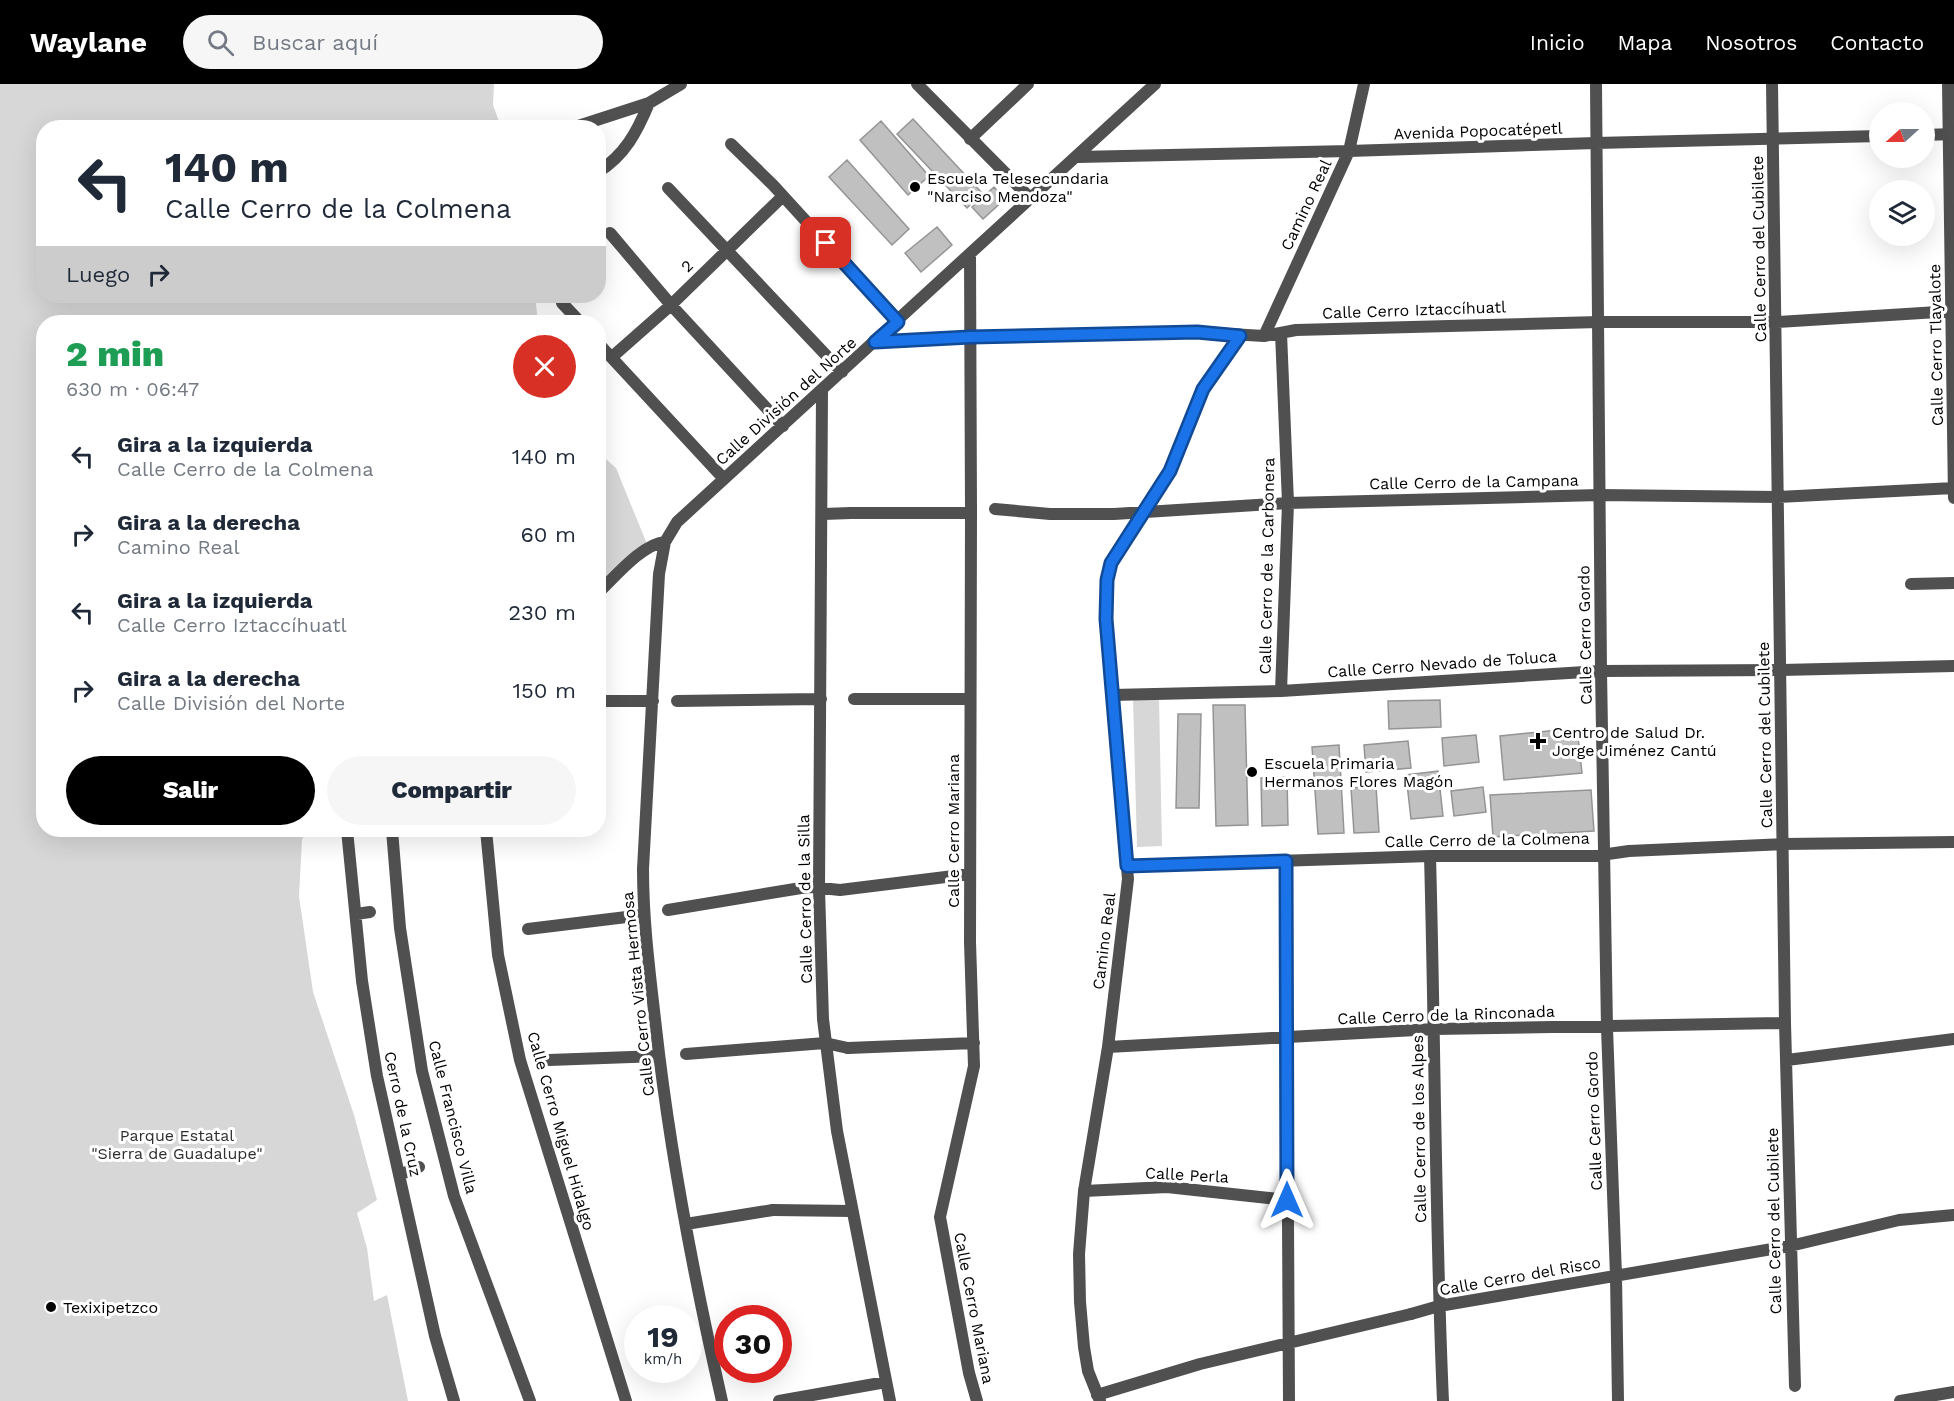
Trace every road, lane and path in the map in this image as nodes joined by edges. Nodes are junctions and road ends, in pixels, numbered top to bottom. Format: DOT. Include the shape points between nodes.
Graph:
graph roads {
  1 [pos="681,84"];
  2 [pos="916,84"];
  3 [pos="1028,84"];
  4 [pos="1155,84"];
  5 [pos="1364,84"];
  6 [pos="1596,84"];
  7 [pos="1772,84"];
  8 [pos="1948,84"];
  9 [pos="649,103"];
  10 [pos="597,120"];
  11 [pos="1951,134"];
  12 [pos="1935,135"];
  13 [pos="1869,136"];
  14 [pos="970,139"];
  15 [pos="1773,140"];
  16 [pos="1596,143"];
  17 [pos="731,144"];
  18 [pos="1350,151"];
  19 [pos="1078,157"];
  20 [pos="606,166"];
  21 [pos="668,188"];
  22 [pos="783,196"];
  23 [pos="1030,198"];
  24 [pos="610,233"];
  25 [pos="728,251"];
  26 [pos="969,254"];
  27 [pos="562,303"];
  28 [pos="671,305"];
  29 [pos="1953,311"];
  30 [pos="573,315"];
  31 [pos="898,322"];
  32 [pos="1599,322"];
  33 [pos="1777,322"];
  34 [pos="1281,333"];
  35 [pos="1240,336"];
  36 [pos="1264,336"];
  37 [pos="970,337"];
  38 [pos="875,342"];
  39 [pos="606,351"];
  40 [pos="612,357"];
  41 [pos="842,372"];
  42 [pos="822,391"];
  43 [pos="783,426"];
  44 [pos="724,479"];
  45 [pos="1954,488"];
  46 [pos="1599,495"];
  47 [pos="1778,497"];
  48 [pos="1954,498"];
  49 [pos="1288,503"];
  50 [pos="995,509"];
  51 [pos="971,513"];
  52 [pos="1144,513"];
  53 [pos="823,514"];
  54 [pos="665,542"];
  55 [pos="1954,583"];
  56 [pos="1911,584"];
  57 [pos="606,585"];
  58 [pos="1954,666"];
  59 [pos="1781,670"];
  60 [pos="1601,671"];
  61 [pos="1281,691"];
  62 [pos="1112,695"];
  63 [pos="821,699"];
  64 [pos="854,699"];
  65 [pos="970,699"];
  66 [pos="606,701"];
  67 [pos="653,701"];
  68 [pos="677,701"];
  69 [pos="348,837"];
  70 [pos="393,837"];
  71 [pos="487,837"];
  72 [pos="1954,842"];
  73 [pos="1783,844"];
  74 [pos="1605,854"];
  75 [pos="1431,856"];
  76 [pos="1286,861"];
  77 [pos="1127,866"];
  78 [pos="970,874"];
  79 [pos="819,889"];
  80 [pos="668,910"];
  81 [pos="370,912"];
  82 [pos="356,914"];
  83 [pos="643,915"];
  84 [pos="528,928"];
  85 [pos="1785,1023"];
  86 [pos="1607,1028"];
  87 [pos="1434,1029"];
  88 [pos="1286,1037"];
  89 [pos="1954,1039"];
  90 [pos="825,1043"];
  91 [pos="974,1043"];
  92 [pos="1108,1047"];
  93 [pos="686,1054"];
  94 [pos="659,1056"];
  95 [pos="549,1060"];
  96 [pos="1787,1060"];
  97 [pos="419,1167"];
  98 [pos="399,1175"];
  99 [pos="1084,1191"];
  100 [pos="1287,1200"];
  101 [pos="852,1211"];
  102 [pos="1954,1215"];
  103 [pos="686,1224"];
  104 [pos="1790,1246"];
  105 [pos="1616,1276"];
  106 [pos="1439,1306"];
  107 [pos="1288,1342"];
  108 [pos="886,1382"];
  109 [pos="1795,1386"];
  110 [pos="1954,1392"];
  111 [pos="1098,1398"];
  112 [pos="454,1401"];
  113 [pos="530,1401"];
  114 [pos="626,1401"];
  115 [pos="722,1401"];
  116 [pos="779,1401"];
  117 [pos="890,1401"];
  118 [pos="977,1401"];
  119 [pos="1289,1401"];
  120 [pos="1443,1401"];
  121 [pos="1618,1401"];
  122 [pos="1900,1401"];
  1 -- 9 [label="street"];
  2 -- 14 [label="street"];
  3 -- 14 [label="street"];
  4 -- 19 [label="street, Calle División del Norte"];
  5 -- 18 [label="street, Camino Real"];
  6 -- 16 [label="street, Calle Cerro Gordo"];
  7 -- 15 [label="street, Calle Cerro del Cubilete"];
  8 -- 11 [label="street, Calle Cerro Tlayalote"];
  9 -- 10 [label="street"];
  9 -- 20 [label="street" via="632,142"];
  11 -- 12 [label="street"];
  11 -- 29 [label="street, Calle Cerro Tlayalote"];
  13 -- 15 [label="street, Avenida Popocatépetl"];
  14 -- 23 [label="street"];
  15 -- 16 [label="street, Avenida Popocatépetl"];
  15 -- 33 [label="street, Calle Cerro del Cubilete"];
  16 -- 18 [label="street, Avenida Popocatépetl"];
  16 -- 32 [label="street, Calle Cerro Gordo"];
  17 -- 22 [label="street"];
  18 -- 19 [label="street, Avenida Popocatépetl"];
  18 -- 36 [label="street, Camino Real"];
  19 -- 23 [label="street, Calle División del Norte"];
  21 -- 25 [label="street"];
  22 -- 25 [label="street, 2"];
  22 -- 31 [label="street"];
  23 -- 26 [label="street, Calle División del Norte"];
  24 -- 28 [label="street"];
  25 -- 28 [label="street, 2"];
  25 -- 41 [label="street"];
  26 -- 31 [label="street, Calle División del Norte"];
  26 -- 37 [label="street, Calle Cerro Mariana"];
  27 -- 30 [label="street"];
  28 -- 40 [label="street, 2"];
  28 -- 43 [label="street"];
  29 -- 33 [label="street, Calle Cerro Iztaccíhuatl"];
  29 -- 45 [label="street, Calle Cerro Tlayalote"];
  31 -- 38 [label="street, Calle División del Norte"];
  32 -- 33 [label="street, Calle Cerro Iztaccíhuatl"];
  32 -- 34 [label="street, Calle Cerro Iztaccíhuatl"];
  32 -- 46 [label="street, Calle Cerro Gordo"];
  33 -- 47 [label="street, Calle Cerro del Cubilete"];
  34 -- 36 [label="street, Calle Cerro Iztaccíhuatl"];
  34 -- 49 [label="street, Calle Cerro de la Carbonera"];
  35 -- 36 [label="street, Calle Cerro Iztaccíhuatl"];
  35 -- 37 [label="street, Calle Cerro Iztaccíhuatl" via="1197,332"];
  35 -- 52 [label="street, Camino Real" via="1203,389 1170,471"];
  37 -- 38 [label="street, Calle Cerro Iztaccíhuatl"];
  37 -- 51 [label="street, Calle Cerro Mariana"];
  38 -- 41 [label="street, Calle División del Norte"];
  39 -- 40 [label="street"];
  40 -- 44 [label="street"];
  41 -- 42 [label="street, Calle División del Norte"];
  42 -- 43 [label="street, Calle División del Norte"];
  42 -- 53 [label="street, Calle Cerro de la Silla"];
  43 -- 44 [label="street, Calle División del Norte"];
  44 -- 54 [label="street, Calle División del Norte" via="677,522"];
  45 -- 47 [label="street, Calle Cerro de la Campana"];
  45 -- 48 [label="street, Calle Cerro Tlayalote"];
  46 -- 47 [label="street, Calle Cerro de la Campana"];
  46 -- 49 [label="street, Calle Cerro de la Campana"];
  46 -- 60 [label="street, Calle Cerro Gordo"];
  47 -- 59 [label="street, Calle Cerro del Cubilete"];
  49 -- 52 [label="street, Calle Cerro de la Campana"];
  49 -- 61 [label="street, Calle Cerro de la Carbonera"];
  50 -- 52 [label="street, Calle Cerro de la Campana" via="1050,514"];
  51 -- 53 [label="street"];
  51 -- 65 [label="street, Calle Cerro Mariana"];
  52 -- 62 [label="street, Camino Real" via="1111,563 1107,580"];
  53 -- 63 [label="street, Calle Cerro de la Silla"];
  54 -- 57 [label="street, Calle División del Norte" via="637,556"];
  54 -- 67 [label="street, Calle Cerro Vista Hermosa" via="659,574"];
  55 -- 56 [label="street"];
  58 -- 59 [label="street, Calle Cerro Nevado de Toluca"];
  59 -- 60 [label="street, Calle Cerro Nevado de Toluca"];
  59 -- 73 [label="street, Calle Cerro del Cubilete"];
  60 -- 61 [label="street, Calle Cerro Nevado de Toluca"];
  60 -- 74 [label="street, Calle Cerro Gordo"];
  61 -- 62 [label="street, Calle Cerro Nevado de Toluca"];
  62 -- 77 [label="street, Camino Real"];
  63 -- 68 [label="street"];
  63 -- 79 [label="street, Calle Cerro de la Silla"];
  64 -- 65 [label="street"];
  65 -- 78 [label="street, Calle Cerro Mariana"];
  66 -- 67 [label="street"];
  67 -- 83 [label="street, Calle Cerro Vista Hermosa"];
  69 -- 82 [label="street, Cerro de la Cruz"];
  70 -- 113 [label="street, Calle Francisco Villa" via="400,928 422,1071 454,1196"];
  71 -- 114 [label="street, Calle Cerro Miguel Hidalgo" via="498,955 520,1060"];
  72 -- 73 [label="street, Calle Cerro de la Colmena"];
  73 -- 74 [label="street, Calle Cerro de la Colmena"];
  73 -- 85 [label="street, Calle Cerro del Cubilete"];
  74 -- 75 [label="street, Calle Cerro de la Colmena"];
  74 -- 86 [label="street, Calle Cerro Gordo"];
  75 -- 76 [label="street, Calle Cerro de la Colmena"];
  75 -- 87 [label="street, Calle Cerro de los Alpes"];
  76 -- 77 [label="street, Calle Cerro de la Colmena"];
  76 -- 88 [label="street"];
  77 -- 92 [label="street, Camino Real"];
  78 -- 79 [label="street" via="840,890"];
  78 -- 91 [label="street, Calle Cerro Mariana"];
  79 -- 80 [label="street" via="801,888"];
  79 -- 90 [label="street, Calle Cerro de la Silla"];
  81 -- 82 [label="street"];
  82 -- 98 [label="street, Cerro de la Cruz" via="377,1076"];
  83 -- 84 [label="street"];
  83 -- 94 [label="street, Calle Cerro Vista Hermosa"];
  85 -- 86 [label="street, Calle Cerro de la Rinconada"];
  85 -- 96 [label="street, Calle Cerro del Cubilete"];
  86 -- 87 [label="street, Calle Cerro de la Rinconada"];
  86 -- 105 [label="street, Calle Cerro Gordo"];
  87 -- 88 [label="street, Calle Cerro de la Rinconada"];
  87 -- 106 [label="street, Calle Cerro de los Alpes"];
  88 -- 92 [label="street, Calle Cerro de la Rinconada"];
  88 -- 100 [label="street"];
  89 -- 96 [label="street"];
  90 -- 91 [label="street" via="848,1048"];
  90 -- 93 [label="street"];
  90 -- 101 [label="street, Calle Cerro de la Silla"];
  91 -- 118 [label="street, Calle Cerro Mariana" via="974,1066 940,1217"];
  92 -- 99 [label="street, Camino Real"];
  94 -- 95 [label="street"];
  94 -- 103 [label="street, Calle Cerro Vista Hermosa"];
  96 -- 104 [label="street, Calle Cerro del Cubilete"];
  97 -- 98 [label="street"];
  98 -- 112 [label="street, Cerro de la Cruz" via="435,1336"];
  99 -- 100 [label="street, Calle Perla" via="1167,1187"];
  99 -- 111 [label="street, Camino Real" via="1080,1302 1088,1371"];
  100 -- 107 [label="street"];
  101 -- 103 [label="street" via="773,1210"];
  101 -- 108 [label="street, Calle Cerro de la Silla"];
  102 -- 104 [label="street, Calle Cerro del Risco" via="1899,1220"];
  103 -- 115 [label="street, Calle Cerro Vista Hermosa"];
  104 -- 105 [label="street, Calle Cerro del Risco"];
  104 -- 109 [label="street, Calle Cerro del Cubilete"];
  105 -- 106 [label="street, Calle Cerro del Risco"];
  105 -- 121 [label="street, Calle Cerro Gordo"];
  106 -- 107 [label="street, Calle Cerro del Risco"];
  106 -- 120 [label="street, Calle Cerro de los Alpes"];
  107 -- 111 [label="street, Calle Cerro del Risco" via="1200,1364"];
  107 -- 119 [label="street"];
  108 -- 116 [label="street"];
  108 -- 117 [label="street, Calle Cerro de la Silla"];
  110 -- 122 [label="street"];
}
